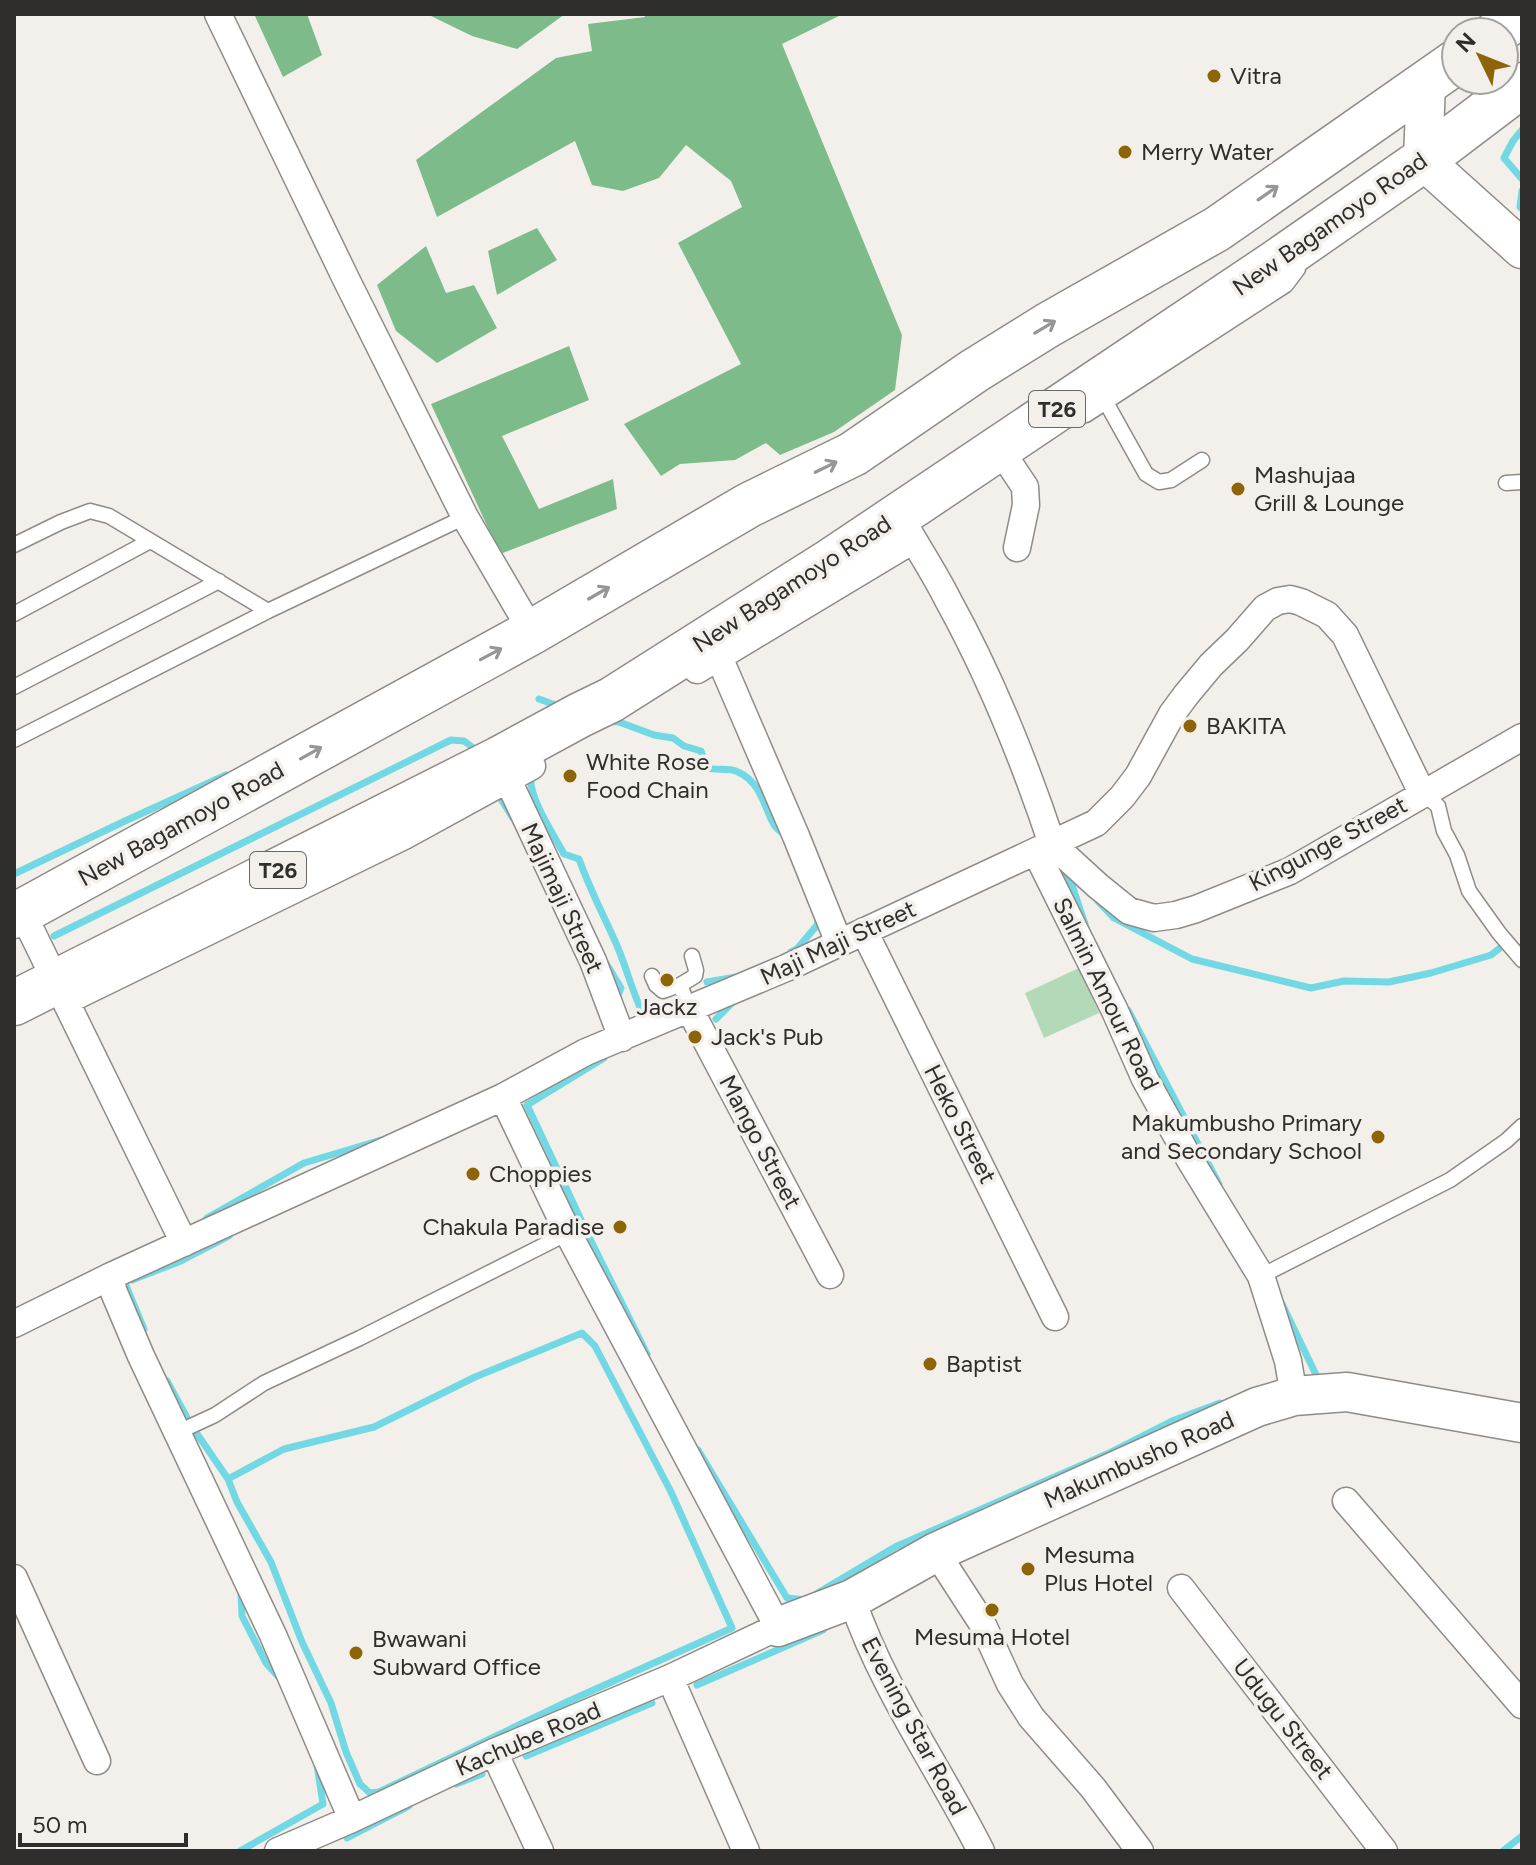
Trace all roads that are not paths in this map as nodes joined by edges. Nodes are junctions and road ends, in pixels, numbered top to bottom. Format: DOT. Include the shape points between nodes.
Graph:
graph roads {
  1 [pos="218,14"];
  2 [pos="1440,73"];
  3 [pos="1440,77"];
  4 [pos="1522,85"];
  5 [pos="1423,160"];
  6 [pos="1522,249"];
  7 [pos="1101,393"];
  8 [pos="1074,423"];
  9 [pos="1202,460"];
  10 [pos="1011,466"];
  11 [pos="1522,482"];
  12 [pos="1506,483"];
  13 [pos="465,517"];
  14 [pos="910,527"];
  15 [pos="150,541"];
  16 [pos="14,545"];
  17 [pos="1017,548"];
  18 [pos="219,581"];
  19 [pos="268,611"];
  20 [pos="14,614"];
  21 [pos="532,632"];
  22 [pos="719,657"];
  23 [pos="14,687"];
  24 [pos="1522,737"];
  25 [pos="14,740"];
  26 [pos="503,769"];
  27 [pos="1422,793"];
  28 [pos="1044,848"];
  29 [pos="18,914"];
  30 [pos="864,931"];
  31 [pos="839,943"];
  32 [pos="692,956"];
  33 [pos="1522,960"];
  34 [pos="652,976"];
  35 [pos="680,985"];
  36 [pos="61,991"];
  37 [pos="14,1003"];
  38 [pos="690,1010"];
  39 [pos="14,1017"];
  40 [pos="622,1038"];
  41 [pos="503,1097"];
  42 [pos="1522,1126"];
  43 [pos="568,1233"];
  44 [pos="184,1243"];
  45 [pos="830,1275"];
  46 [pos="111,1276"];
  47 [pos="1261,1276"];
  48 [pos="1055,1317"];
  49 [pos="14,1324"];
  50 [pos="1294,1396"];
  51 [pos="1522,1423"];
  52 [pos="176,1433"];
  53 [pos="1346,1501"];
  54 [pos="936,1552"];
  55 [pos="14,1578"];
  56 [pos="1181,1588"];
  57 [pos="852,1599"];
  58 [pos="778,1627"];
  59 [pos="670,1678"];
  60 [pos="1522,1705"];
  61 [pos="494,1752"];
  62 [pos="97,1761"];
  63 [pos="352,1819"];
  64 [pos="321,1842"];
  65 [pos="278,1851"];
  66 [pos="540,1851"];
  67 [pos="746,1851"];
  68 [pos="981,1851"];
  69 [pos="1140,1851"];
  70 [pos="1384,1851"];
  1 -- 13 [label="street"];
  21 -- 2 [label="highway, New Bagamoyo Road, one-way" via="749,505 853,454 1048,325 1217,229"];
  3 -- 5 [label="street"];
  4 -- 5 [label="highway, New Bagamoyo Road / T26"];
  5 -- 6 [label="street"];
  5 -- 7 [label="highway, New Bagamoyo Road / T26"];
  7 -- 8 [label="lane"];
  7 -- 9 [label="lane" via="1146,474 1159,482 1171,480"];
  7 -- 14 [label="highway, New Bagamoyo Road / T26"];
  10 -- 17 [label="street" via="1025,487"];
  11 -- 12 [label="lane"];
  13 -- 19 [label="lane"];
  13 -- 21 [label="street"];
  14 -- 22 [label="street"];
  14 -- 26 [label="highway, New Bagamoyo Road / T26" via="580,715"];
  14 -- 28 [label="street, Salmin Amour Road" via="975,653 1037,800"];
  15 -- 16 [label="lane" via="109,516 90,511"];
  15 -- 18 [label="lane"];
  15 -- 20 [label="lane"];
  18 -- 19 [label="lane"];
  18 -- 23 [label="lane"];
  19 -- 25 [label="lane"];
  29 -- 21 [label="highway, New Bagamoyo Road, one-way"];
  22 -- 26 [label="street" via="570,745"];
  22 -- 31 [label="street"];
  24 -- 27 [label="street, Kingunge Street"];
  26 -- 36 [label="highway, New Bagamoyo Road / T26"];
  26 -- 40 [label="street, Majimaji Street" via="593,961"];
  27 -- 28 [label="street, Kingunge Street" via="1290,871 1176,915 1154,918 1129,911"];
  27 -- 28 [label="street, Maji Maji Street" via="1345,635 1327,615 1290,599 1265,608 1211,665 1172,714 1122,797 1096,823"];
  27 -- 33 [label="lane" via="1438,806 1469,891"];
  28 -- 30 [label="street, Maji Maji Street"];
  28 -- 47 [label="street, Salmin Amour Road" via="1145,1079"];
  29 -- 36 [label="street"];
  30 -- 31 [label="street, Maji Maji Street"];
  30 -- 48 [label="street, Heko Street"];
  31 -- 38 [label="street, Maji Maji Street"];
  32 -- 35 [label="lane" via="695,976"];
  34 -- 35 [label="lane" via="663,991"];
  35 -- 38 [label="lane"];
  36 -- 37 [label="highway, New Bagamoyo Road / T26"];
  36 -- 39 [label="street"];
  36 -- 44 [label="street"];
  38 -- 40 [label="street, Maji Maji Street"];
  38 -- 45 [label="street, Mango Street"];
  40 -- 41 [label="street, Maji Maji Street"];
  41 -- 43 [label="street"];
  41 -- 44 [label="street, Maji Maji Street"];
  42 -- 47 [label="lane" via="1450,1180"];
  43 -- 52 [label="lane" via="264,1383"];
  43 -- 58 [label="street"];
  44 -- 46 [label="street, Maji Maji Street"];
  46 -- 49 [label="street, Maji Maji Street"];
  46 -- 52 [label="street"];
  47 -- 50 [label="street, Salmin Amour Road"];
  50 -- 51 [label="street, Makumbusho Road" via="1347,1392"];
  50 -- 54 [label="street, Makumbusho Road" via="1243,1413"];
  52 -- 63 [label="street" via="273,1635"];
  53 -- 60 [label="street"];
  54 -- 57 [label="street, Makumbusho Road"];
  54 -- 69 [label="street" via="982,1623 1031,1717"];
  55 -- 62 [label="street"];
  56 -- 70 [label="street, Udugu Street"];
  57 -- 58 [label="street, Makumbusho Road"];
  57 -- 68 [label="street, Evening Star Road" via="890,1687"];
  58 -- 59 [label="street, Kachube Road"];
  59 -- 61 [label="street, Kachube Road"];
  59 -- 67 [label="street"];
  61 -- 63 [label="street, Kachube Road"];
  61 -- 66 [label="street"];
  63 -- 64 [label="street, Kachube Road"];
  64 -- 65 [label="street, Kachube Road"];
}
